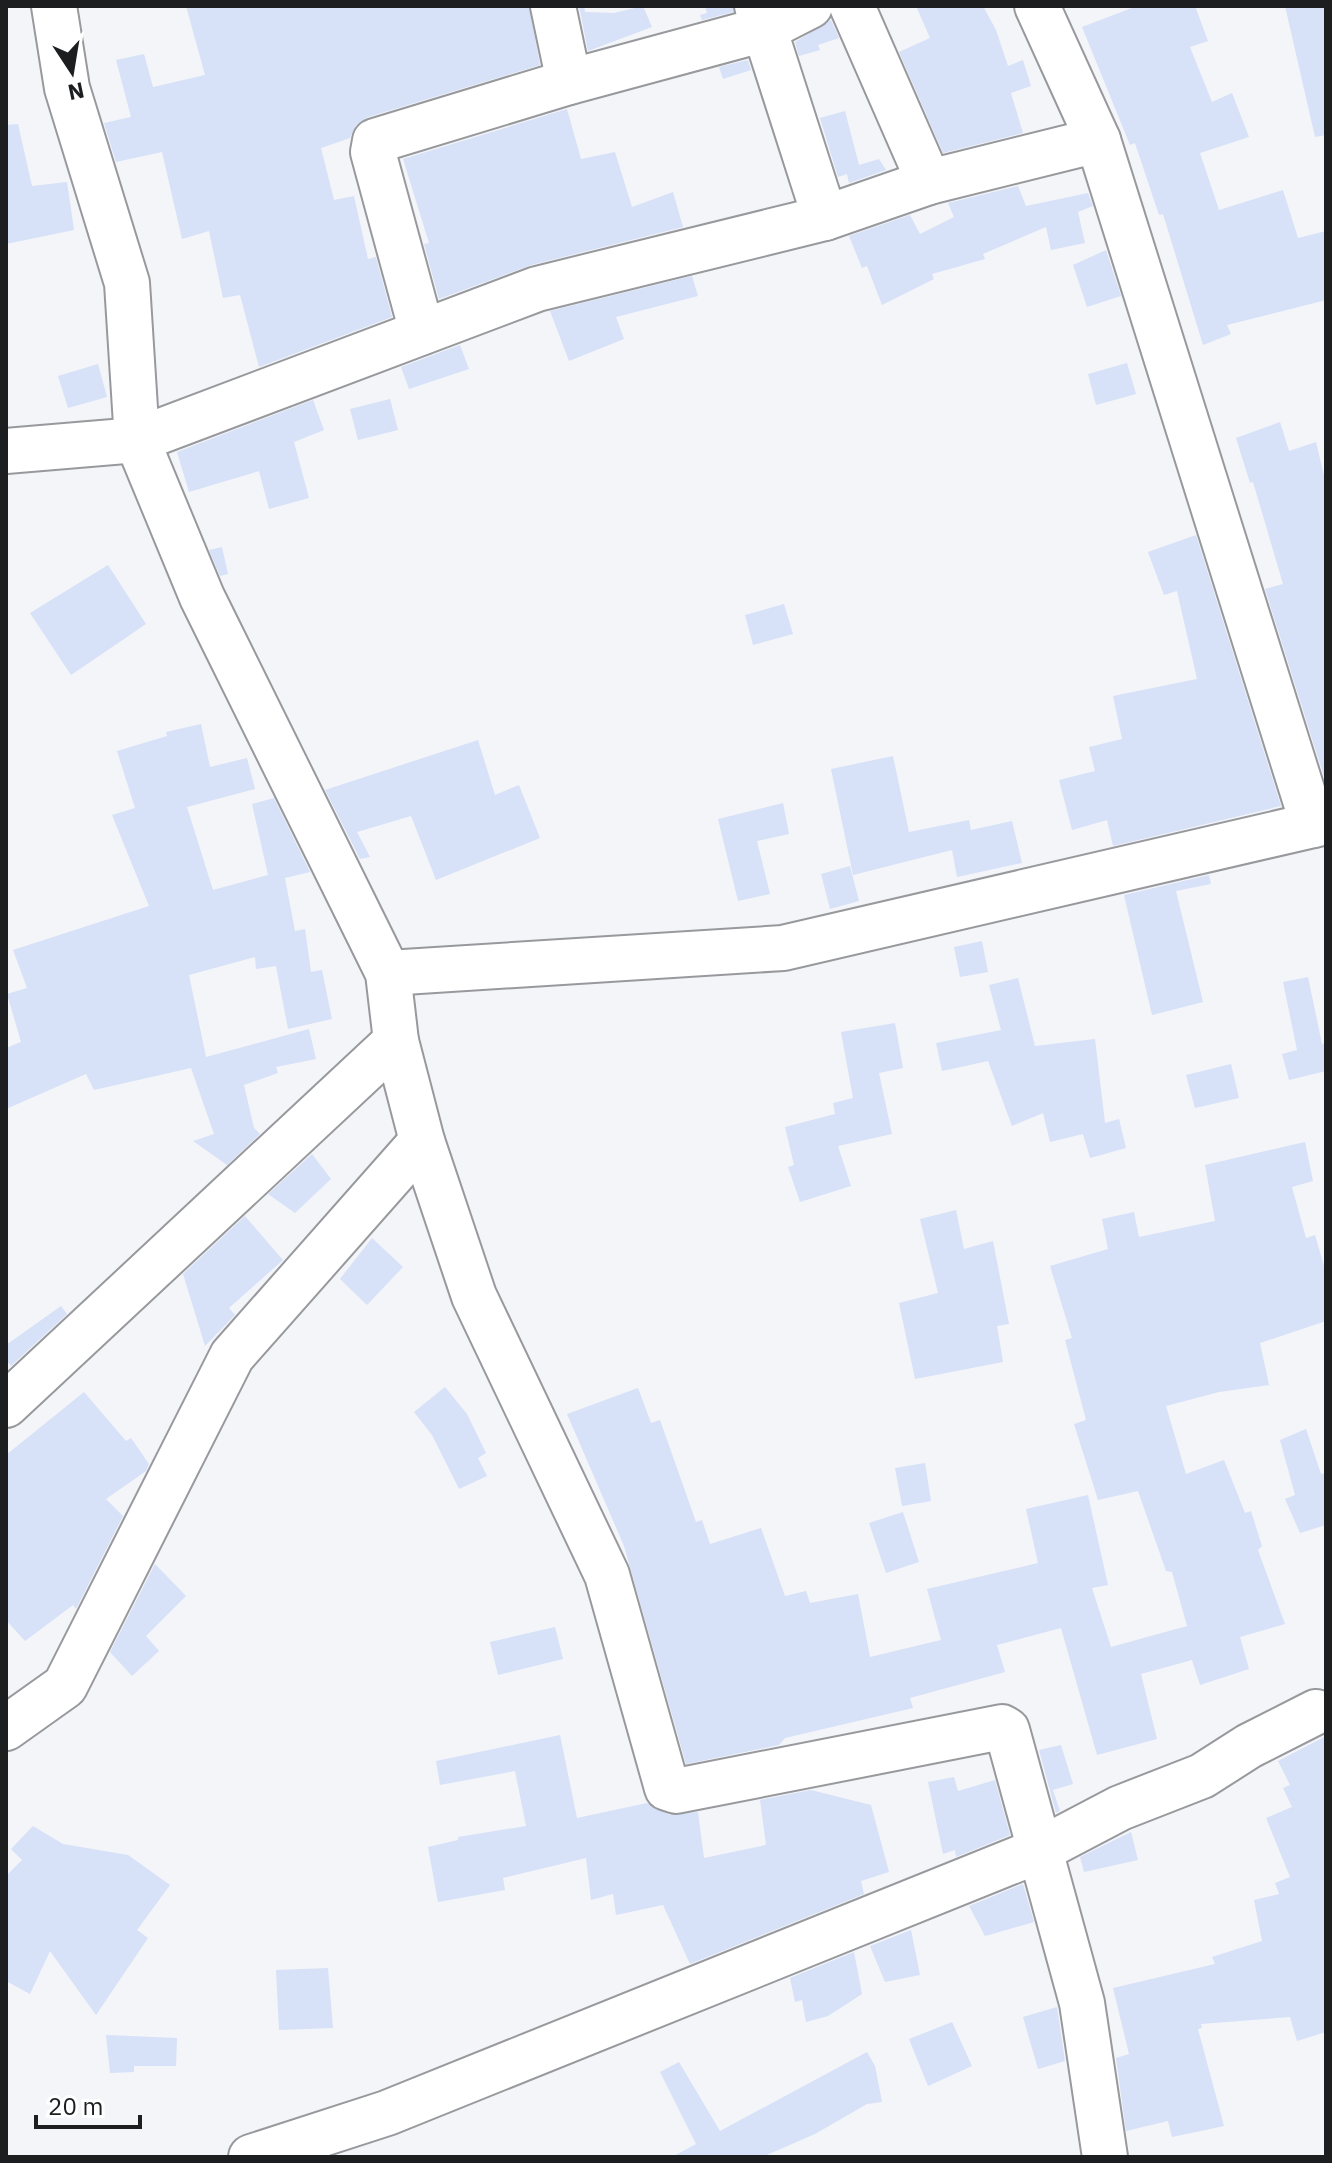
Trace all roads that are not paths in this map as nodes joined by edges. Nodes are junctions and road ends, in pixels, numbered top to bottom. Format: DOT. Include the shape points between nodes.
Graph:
graph roads {
  1 [pos="54,6"];
  2 [pos="553,6"];
  3 [pos="810,6"];
  4 [pos="852,6"];
  5 [pos="1037,6"];
  6 [pos="761,18"];
  7 [pos="569,82"];
  8 [pos="1098,140"];
  9 [pos="929,182"];
  10 [pos="825,218"];
  11 [pos="422,332"];
  12 [pos="137,440"];
  13 [pos="6,451"];
  14 [pos="1319,823"];
  15 [pos="388,973"];
  16 [pos="396,1041"];
  17 [pos="422,1141"];
  18 [pos="6,1405"];
  19 [pos="1316,1712"];
  20 [pos="6,1728"];
  21 [pos="1040,1850"];
  22 [pos="251,2157"];
  23 [pos="1105,2157"];
  1 -- 12 [label="street" via="67,88 127,283"];
  2 -- 7 [label="street"];
  3 -- 6 [label="street"];
  4 -- 9 [label="street"];
  5 -- 8 [label="street"];
  6 -- 7 [label="street"];
  6 -- 10 [label="street"];
  7 -- 11 [label="street" via="375,141 373,152"];
  8 -- 9 [label="street"];
  8 -- 14 [label="street"];
  9 -- 10 [label="street"];
  10 -- 11 [label="street" via="537,289"];
  11 -- 12 [label="street"];
  12 -- 13 [label="street"];
  12 -- 15 [label="street" via="202,597"];
  14 -- 15 [label="street" via="783,948"];
  15 -- 16 [label="street"];
  16 -- 17 [label="street"];
  16 -- 18 [label="street"];
  17 -- 20 [label="street" via="232,1356 65,1686"];
  17 -- 21 [label="street" via="474,1296 607,1575 667,1788 676,1791 1002,1727 1011,1738"];
  19 -- 21 [label="street" via="1202,1776 1120,1808"];
  21 -- 22 [label="street" via="387,2113"];
  21 -- 23 [label="street" via="1082,2003"];
}
